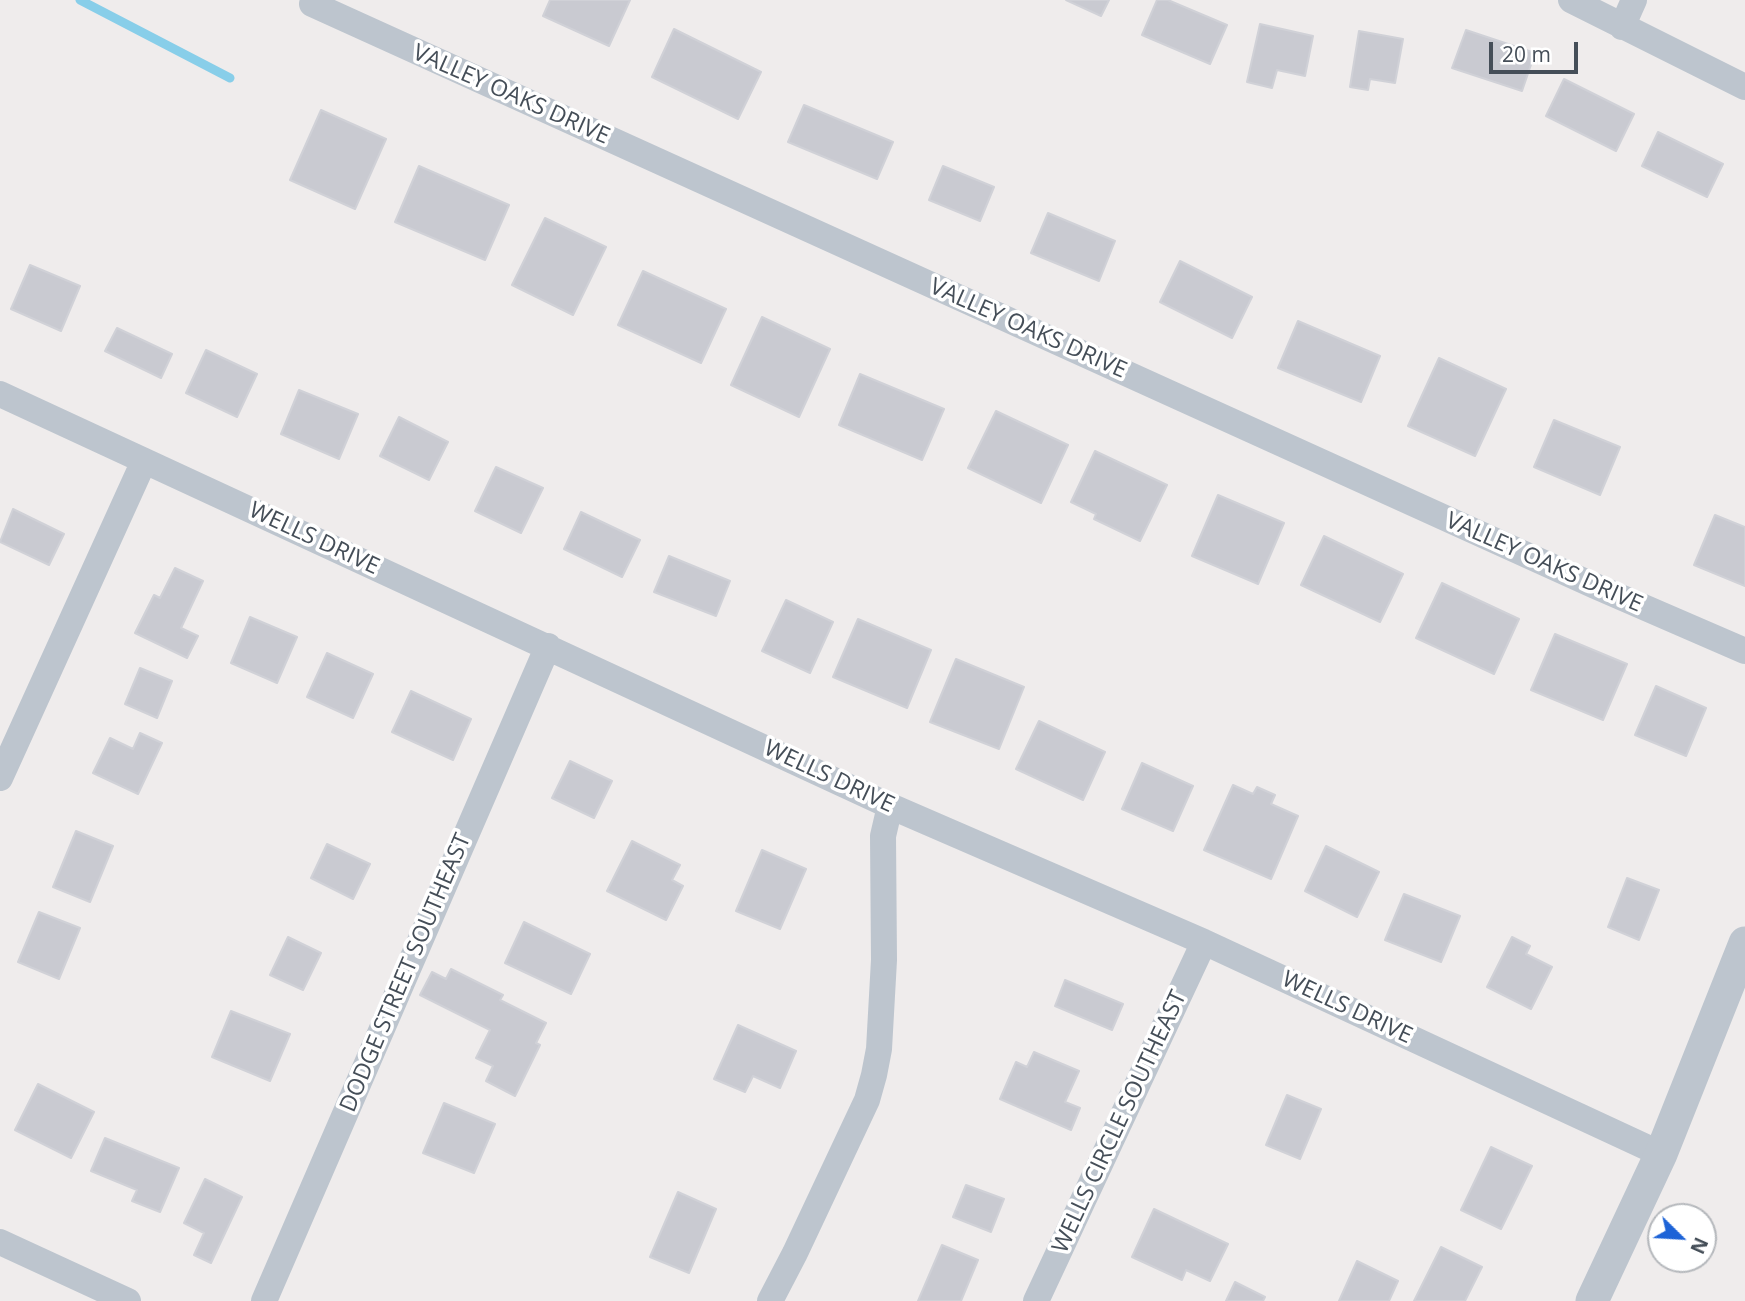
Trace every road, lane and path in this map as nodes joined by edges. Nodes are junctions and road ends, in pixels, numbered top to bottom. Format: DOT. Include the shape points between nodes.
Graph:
graph roads {
  1 [pos="1571,0"];
  2 [pos="1634,0"];
  3 [pos="312,5"];
  4 [pos="1622,27"];
  5 [pos="1745,87"];
  6 [pos="0,394"];
  7 [pos="144,461"];
  8 [pos="548,646"];
  9 [pos="1745,651"];
  10 [pos="0,778"];
  11 [pos="890,806"];
  12 [pos="1204,942"];
  13 [pos="1745,943"];
  14 [pos="1661,1154"];
  15 [pos="0,1242"];
  16 [pos="128,1301"];
  17 [pos="264,1301"];
  18 [pos="770,1301"];
  19 [pos="1036,1301"];
  20 [pos="1592,1301"];
  1 -- 4 [label="street"];
  2 -- 4 [label="street"];
  3 -- 9 [label="street, VALLEY OAKS DRIVE"];
  4 -- 5 [label="street"];
  6 -- 7 [label="street, WELLS DRIVE"];
  7 -- 8 [label="street, WELLS DRIVE"];
  7 -- 10 [label="street"];
  8 -- 11 [label="street, WELLS DRIVE"];
  8 -- 17 [label="street, DODGE STREET SOUTHEAST"];
  11 -- 12 [label="street, WELLS DRIVE"];
  11 -- 18 [label="street" via="883,836 884,960 874,1075 867,1100"];
  12 -- 14 [label="street, WELLS DRIVE"];
  12 -- 19 [label="street, WELLS CIRCLE SOUTHEAST"];
  13 -- 14 [label="street"];
  14 -- 20 [label="street"];
  15 -- 16 [label="street"];
}
